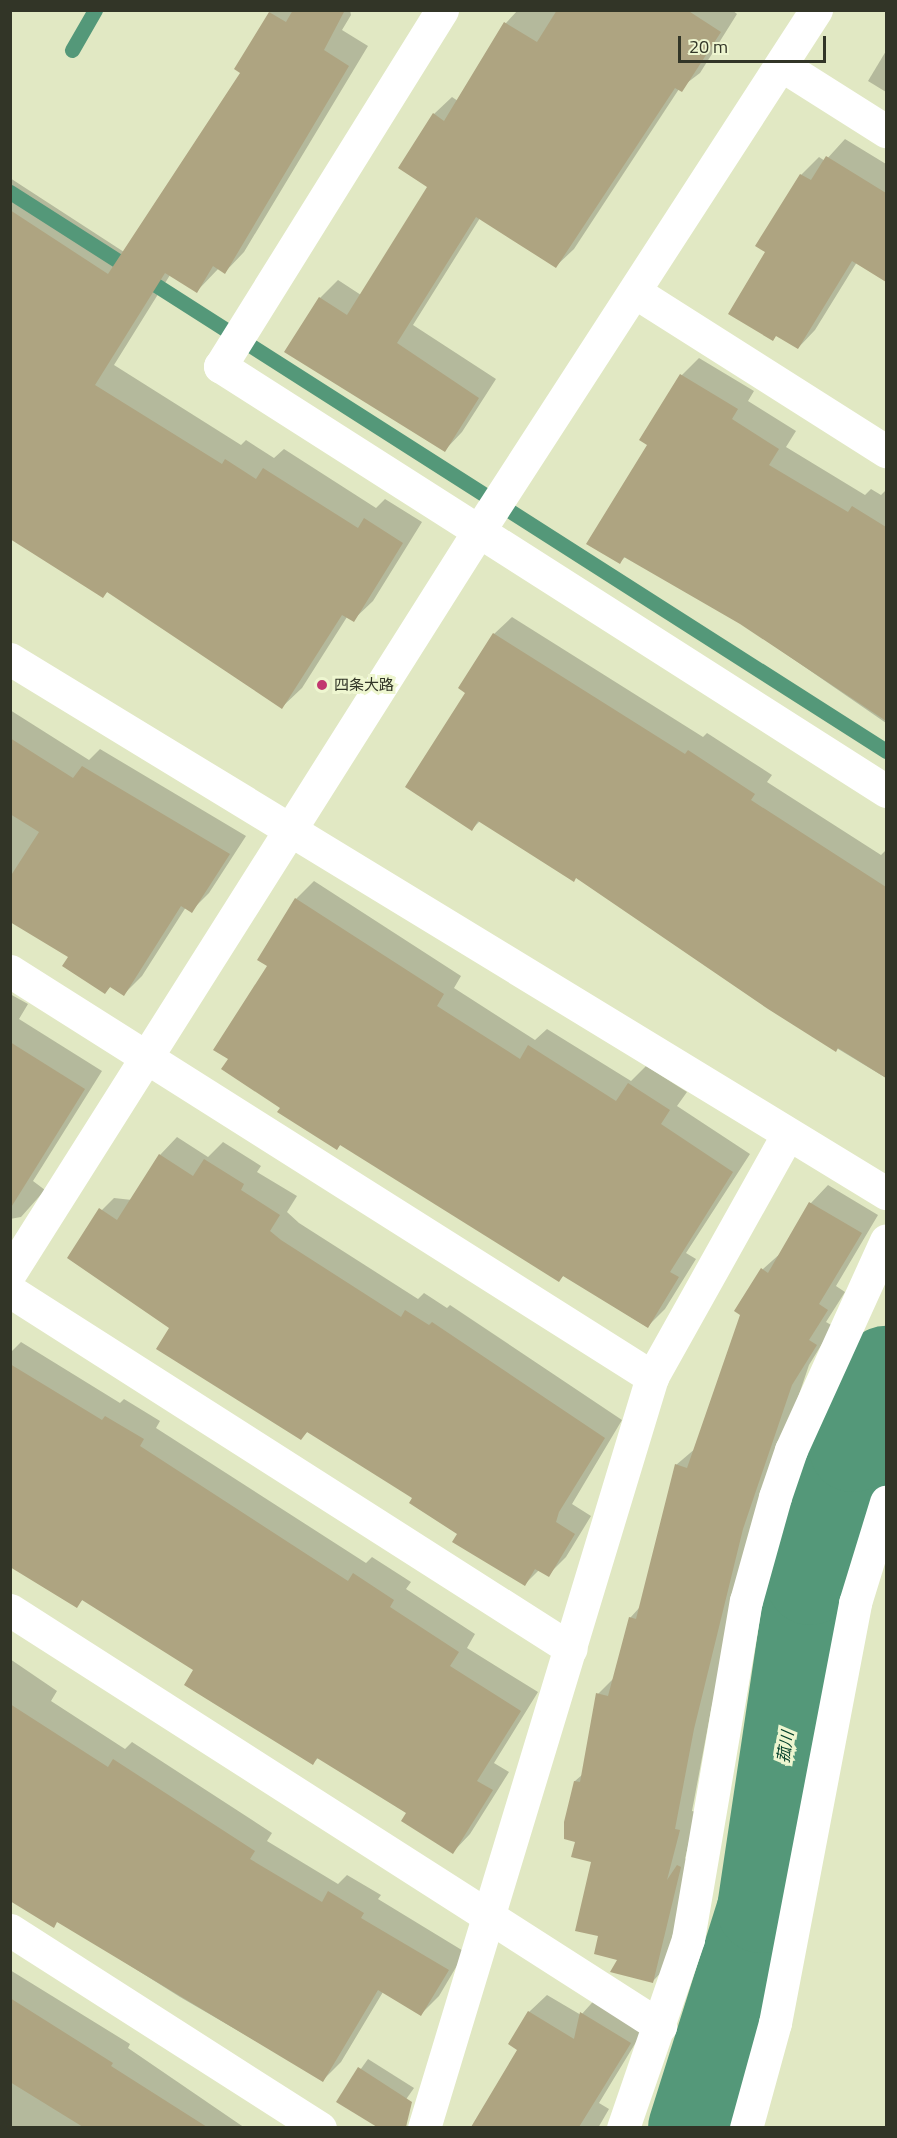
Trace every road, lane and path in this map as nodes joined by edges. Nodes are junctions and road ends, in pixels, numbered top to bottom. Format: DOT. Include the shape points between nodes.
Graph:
graph roads {
  1 [pos="442,10"];
  2 [pos="816,10"];
  3 [pos="783,66"];
  4 [pos="886,131"];
  5 [pos="635,292"];
  6 [pos="886,451"];
  7 [pos="478,532"];
  8 [pos="10,659"];
  9 [pos="886,791"];
  10 [pos="289,831"];
  11 [pos="10,971"];
  12 [pos="145,1056"];
  13 [pos="787,1135"];
  14 [pos="886,1193"];
  15 [pos="886,1241"];
  16 [pos="10,1273"];
  17 [pos="10,1291"];
  18 [pos="652,1377"];
  19 [pos="886,1502"];
  20 [pos="10,1610"];
  21 [pos="571,1649"];
  22 [pos="489,1915"];
  23 [pos="10,1930"];
  24 [pos="660,2026"];
  25 [pos="320,2127"];
  26 [pos="424,2127"];
  27 [pos="623,2127"];
  28 [pos="746,2127"];
  1 -- 7 [label="street" via="220,366"];
  2 -- 3 [label="street"];
  3 -- 4 [label="street"];
  3 -- 5 [label="street"];
  5 -- 6 [label="street"];
  5 -- 7 [label="street"];
  7 -- 9 [label="street"];
  7 -- 10 [label="street"];
  8 -- 10 [label="street"];
  10 -- 12 [label="street"];
  10 -- 13 [label="street"];
  11 -- 12 [label="street"];
  12 -- 16 [label="street"];
  12 -- 18 [label="street"];
  13 -- 14 [label="street"];
  13 -- 18 [label="street"];
  15 -- 24 [label="street" via="791,1450 775,1497 746,1601 688,1938"];
  17 -- 21 [label="street"];
  18 -- 21 [label="street"];
  19 -- 28 [label="street" via="855,1603 775,2023"];
  20 -- 22 [label="street"];
  21 -- 22 [label="street"];
  22 -- 24 [label="street"];
  22 -- 26 [label="street"];
  23 -- 25 [label="street"];
  24 -- 27 [label="street"];
}
